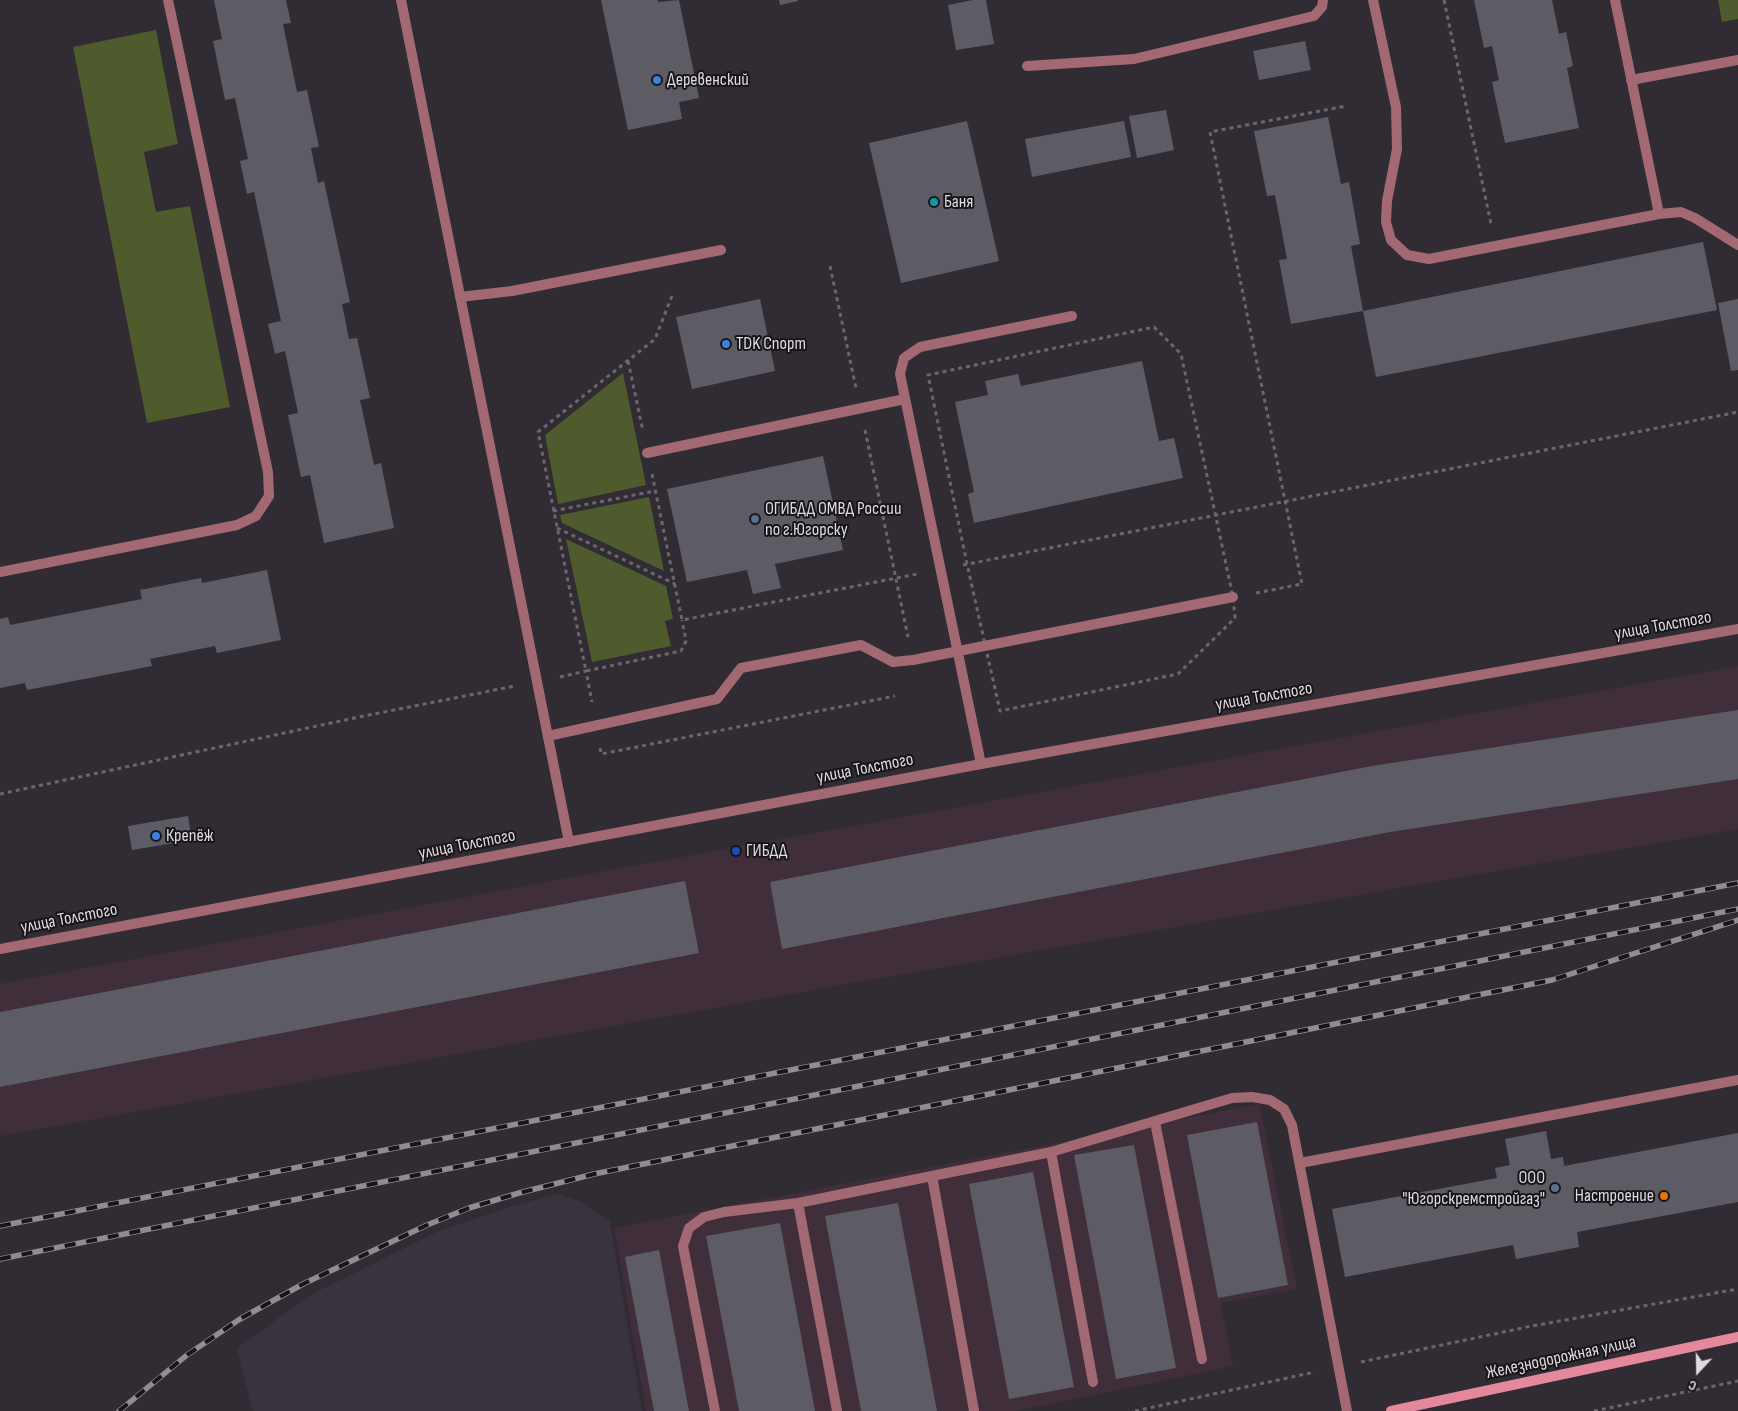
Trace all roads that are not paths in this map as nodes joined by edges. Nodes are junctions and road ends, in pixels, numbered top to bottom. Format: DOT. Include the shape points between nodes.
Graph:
graph roads {
  1 [pos="168,0"];
  2 [pos="401,0"];
  3 [pos="1323,0"];
  4 [pos="1373,0"];
  5 [pos="1615,0"];
  6 [pos="1738,60"];
  7 [pos="1027,66"];
  8 [pos="1631,80"];
  9 [pos="1659,214"];
  10 [pos="1738,245"];
  11 [pos="720,250"];
  12 [pos="460,297"];
  13 [pos="1072,316"];
  14 [pos="905,399"];
  15 [pos="647,453"];
  16 [pos="0,572"];
  17 [pos="1238,596"];
  18 [pos="1738,629"];
  19 [pos="959,651"];
  20 [pos="548,736"];
  21 [pos="981,764"];
  22 [pos="569,842"];
  23 [pos="0,949"];
  24 [pos="1738,1080"];
  25 [pos="1155,1122"];
  26 [pos="1051,1152"];
  27 [pos="1300,1163"];
  28 [pos="932,1176"];
  29 [pos="798,1203"];
  30 [pos="1738,1337"];
  31 [pos="1202,1359"];
  32 [pos="1093,1382"];
  33 [pos="715,1411"];
  34 [pos="837,1411"];
  35 [pos="974,1411"];
  36 [pos="1347,1411"];
  37 [pos="1391,1411"];
  1 -- 16 [label="street" via="268,472 269,496 256,516 237,525"];
  2 -- 12 [label="street"];
  3 -- 7 [label="street" via="1322,7 1314,16 1134,59"];
  4 -- 9 [label="street" via="1396,107 1397,149 1386,222 1391,240 1407,255 1429,259"];
  5 -- 8 [label="street"];
  6 -- 8 [label="street"];
  8 -- 9 [label="street"];
  9 -- 10 [label="street" via="1681,212"];
  11 -- 12 [label="street" via="512,291"];
  12 -- 20 [label="street"];
  13 -- 14 [label="street" via="920,347 904,358 900,374"];
  14 -- 15 [label="street"];
  14 -- 19 [label="street"];
  17 -- 19 [label="street"];
  18 -- 21 [label="street, улица Толстого"];
  19 -- 20 [label="street" via="893,662 861,645 741,668 717,699"];
  19 -- 21 [label="street"];
  20 -- 22 [label="street"];
  21 -- 22 [label="street, улица Толстого"];
  22 -- 23 [label="street, улица Толстого"];
  24 -- 27 [label="street"];
  25 -- 26 [label="street"];
  25 -- 27 [label="street" via="1232,1098 1270,1100 1284,1109 1292,1125"];
  25 -- 31 [label="street"];
  26 -- 28 [label="street"];
  26 -- 32 [label="street"];
  27 -- 36 [label="street"];
  28 -- 29 [label="street"];
  28 -- 35 [label="street"];
  29 -- 33 [label="street" via="724,1212 704,1218 689,1228 683,1246"];
  29 -- 34 [label="street"];
  30 -- 37 [label="main road, Железнодорожная улица"];
}
